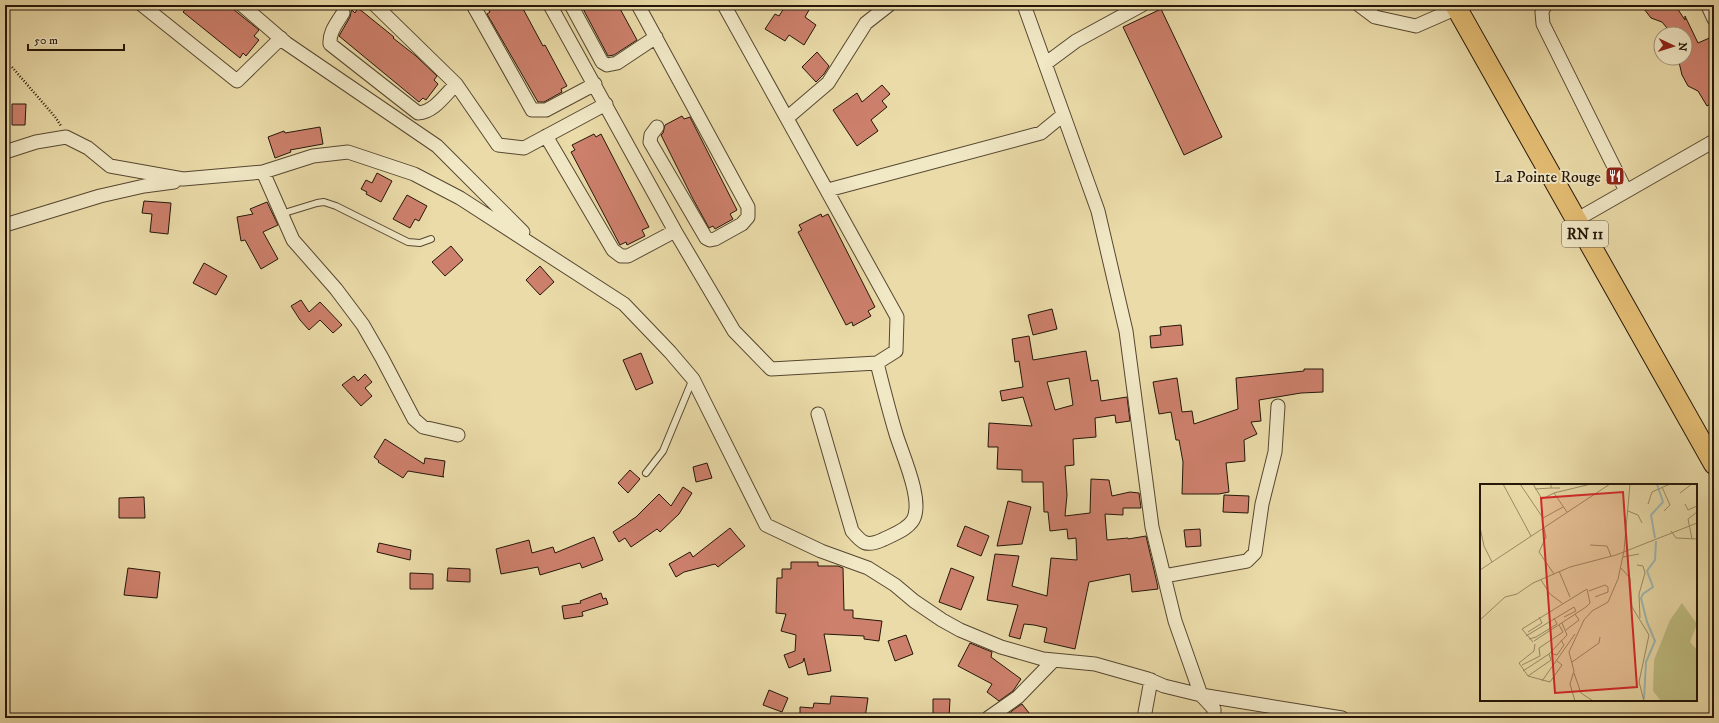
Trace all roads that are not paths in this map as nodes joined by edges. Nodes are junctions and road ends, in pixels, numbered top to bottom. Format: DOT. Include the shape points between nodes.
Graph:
graph roads {
  1 [pos="142,5"];
  2 [pos="242,5"];
  3 [pos="375,5"];
  4 [pos="473,5"];
  5 [pos="550,5"];
  6 [pos="571,5"];
  7 [pos="638,5"];
  8 [pos="724,5"];
  9 [pos="889,5"];
  10 [pos="1024,5"];
  11 [pos="1142,5"];
  12 [pos="1359,5"];
  13 [pos="1545,5"];
  14 [pos="1710,5"];
  15 [pos="1456,6"];
  16 [pos="343,13"];
  17 [pos="1714,19"];
  18 [pos="656,37"];
  19 [pos="281,38"];
  20 [pos="1045,64"];
  21 [pos="456,84"];
  22 [pos="594,84"];
  23 [pos="606,104"];
  24 [pos="1063,115"];
  25 [pos="788,118"];
  26 [pos="657,127"];
  27 [pos="546,136"];
  28 [pos="1714,141"];
  29 [pos="5,152"];
  30 [pos="263,172"];
  31 [pos="183,179"];
  32 [pos="828,190"];
  33 [pos="1626,192"];
  34 [pos="281,214"];
  35 [pos="1576,220"];
  36 [pos="5,225"];
  37 [pos="675,231"];
  38 [pos="431,239"];
  39 [pos="543,251"];
  40 [pos="877,363"];
  41 [pos="693,379"];
  42 [pos="1278,406"];
  43 [pos="818,414"];
  44 [pos="458,435"];
  45 [pos="1714,464"];
  46 [pos="646,473"];
  47 [pos="1164,576"];
  48 [pos="1054,660"];
  49 [pos="1152,680"];
  50 [pos="1201,695"];
  51 [pos="988,718"];
  52 [pos="1144,718"];
  53 [pos="1214,718"];
  54 [pos="1342,718"];
  1 -- 19 [label="street" via="237,82"];
  2 -- 19 [label="street"];
  3 -- 21 [label="street"];
  4 -- 22 [label="street" via="532,110 546,110"];
  5 -- 22 [label="street"];
  6 -- 18 [label="street" via="602,62 607,65 617,63"];
  7 -- 18 [label="street"];
  8 -- 25 [label="street"];
  9 -- 25 [label="street" via="866,23 828,83"];
  10 -- 20 [label="street"];
  11 -- 20 [label="street" via="1076,41"];
  12 -- 15 [label="street" via="1375,17 1416,26"];
  13 -- 33 [label="street" via="1542,12 1543,24"];
  14 -- 17 [label="street" via="1708,6"];
  15 -- 35 [label="main road, RN 11"];
  16 -- 21 [label="street" via="331,32 330,44 418,113 432,109"];
  18 -- 26 [label="street" via="748,207 748,217 742,224 715,239 706,238 650,142 651,135"];
  19 -- 39 [label="street" via="437,146"];
  20 -- 24 [label="street"];
  21 -- 27 [label="street" via="498,145 524,148"];
  22 -- 23 [label="street"];
  23 -- 27 [label="street"];
  23 -- 37 [label="street"];
  24 -- 32 [label="street" via="1040,133"];
  24 -- 47 [label="street" via="1098,211 1126,331 1152,527"];
  25 -- 32 [label="street"];
  27 -- 37 [label="street" via="613,250 621,256 628,256"];
  28 -- 33 [label="street"];
  29 -- 31 [label="street" via="36,142 66,137 88,148 110,166"];
  30 -- 31 [label="street"];
  30 -- 34 [label="street"];
  30 -- 39 [label="street" via="313,156 348,152 414,174 460,198"];
  31 -- 36 [label="street" via="100,196"];
  32 -- 40 [label="street" via="897,317 896,351"];
  33 -- 35 [label="street"];
  34 -- 38 [label="lane" via="324,202 408,242 420,243"];
  34 -- 44 [label="street" via="292,240 336,289 363,325 414,419 423,427"];
  35 -- 45 [label="main road, RN 11"];
  37 -- 40 [label="street" via="734,331 771,369"];
  39 -- 41 [label="street" via="624,304"];
  40 -- 43 [label="street" via="896,434 911,475 915,505 913,520 900,531 872,544 861,542 852,531"];
  41 -- 46 [label="lane" via="663,451"];
  41 -- 48 [label="street" via="766,525 821,551 868,568 960,630 1001,647"];
  42 -- 47 [label="street" via="1275,452 1262,504 1255,553 1247,561"];
  47 -- 50 [label="street" via="1175,621"];
  48 -- 49 [label="street" via="1095,664"];
  48 -- 51 [label="street" via="1018,697"];
  49 -- 50 [label="street" via="1164,686"];
  49 -- 52 [label="street"];
  50 -- 53 [label="street" via="1214,709"];
  50 -- 54 [label="street"];
}
